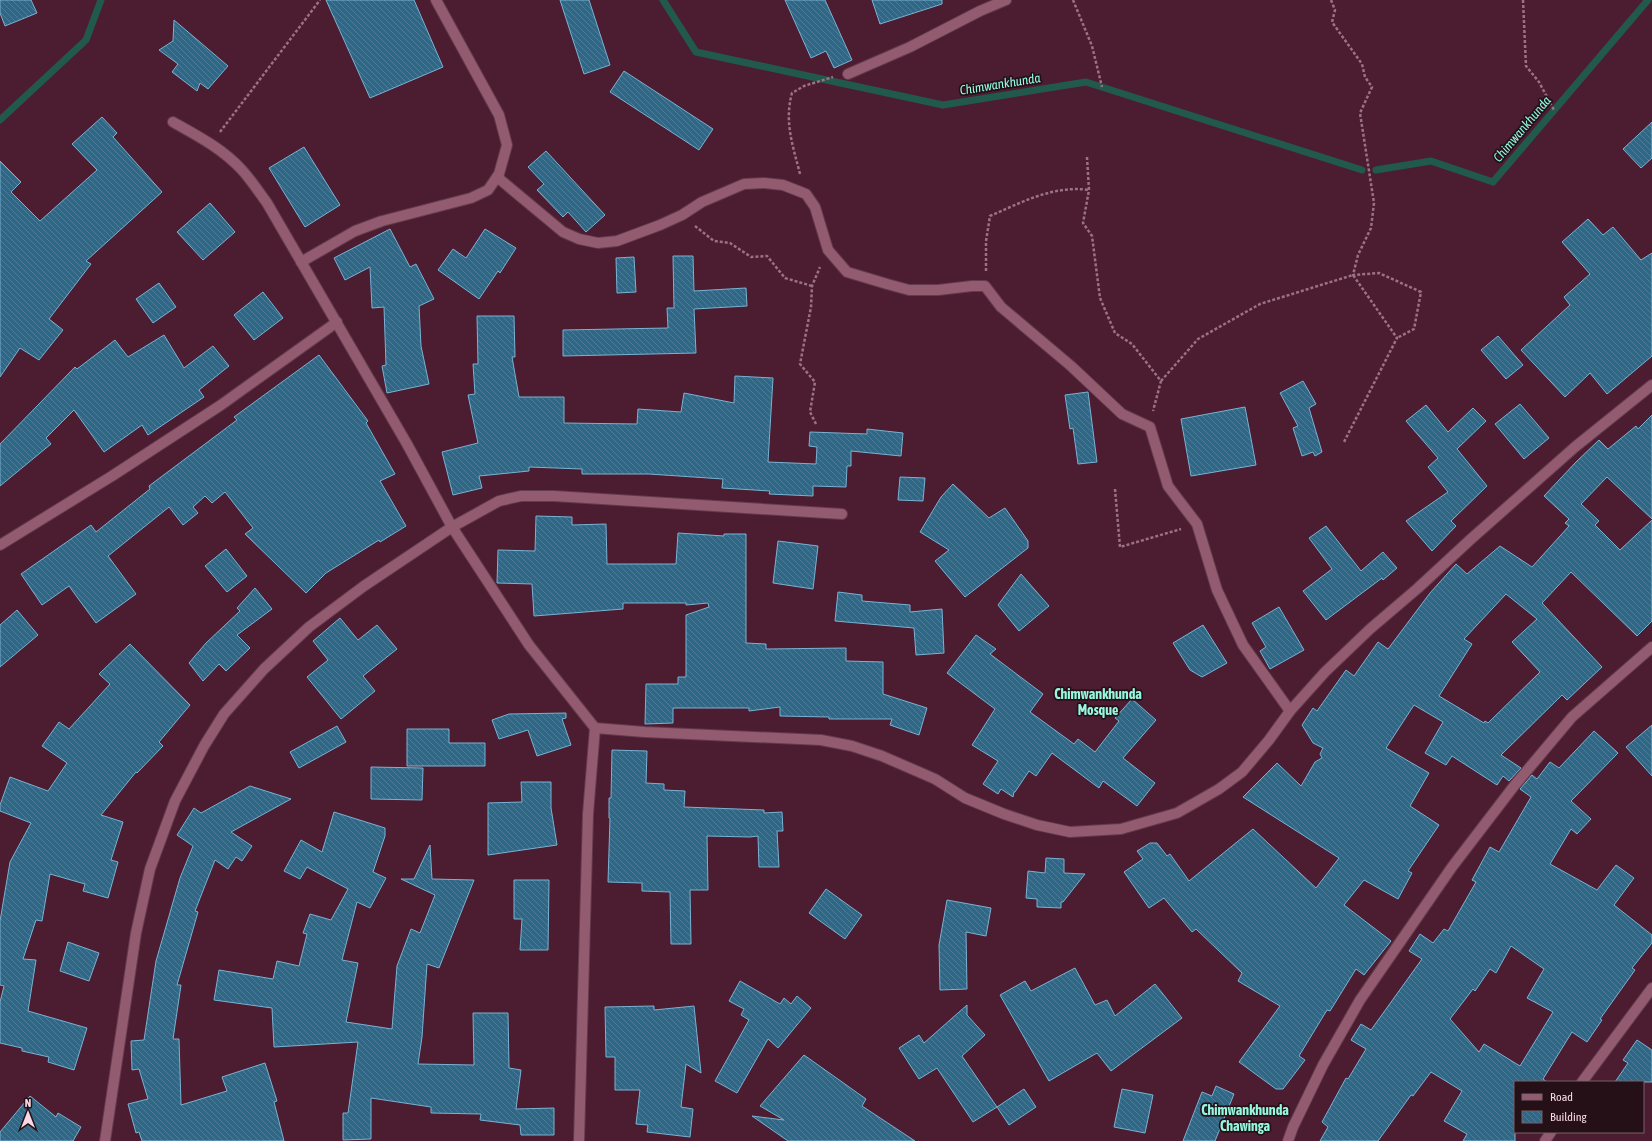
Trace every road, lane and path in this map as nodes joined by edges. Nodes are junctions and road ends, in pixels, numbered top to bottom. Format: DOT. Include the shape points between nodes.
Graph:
graph roads {
  1 [pos="320,0"];
  2 [pos="436,0"];
  3 [pos="1006,0"];
  4 [pos="1073,0"];
  5 [pos="1331,0"];
  6 [pos="1523,0"];
  7 [pos="848,74"];
  8 [pos="825,79"];
  9 [pos="1102,87"];
  10 [pos="1554,110"];
  11 [pos="173,122"];
  12 [pos="211,144"];
  13 [pos="1087,157"];
  14 [pos="497,177"];
  15 [pos="1089,190"];
  16 [pos="806,194"];
  17 [pos="682,215"];
  18 [pos="828,250"];
  19 [pos="301,262"];
  20 [pos="1353,275"];
  21 [pos="812,286"];
  22 [pos="985,286"];
  23 [pos="337,322"];
  24 [pos="1397,338"];
  25 [pos="1161,381"];
  26 [pos="1652,385"];
  27 [pos="816,424"];
  28 [pos="1150,428"];
  29 [pos="1344,442"];
  30 [pos="1115,489"];
  31 [pos="842,514"];
  32 [pos="1197,524"];
  33 [pos="452,527"];
  34 [pos="0,545"];
  35 [pos="1652,647"];
  36 [pos="1290,711"];
  37 [pos="595,728"];
  38 [pos="1652,988"];
  39 [pos="1583,1081"];
  40 [pos="105,1141"];
  41 [pos="579,1141"];
  42 [pos="1288,1141"];
  1 -- 12 [label="path"];
  2 -- 14 [label="street" via="499,115 507,145"];
  3 -- 7 [label="street"];
  4 -- 9 [label="path" via="1092,46"];
  5 -- 20 [label="path" via="1335,10 1332,22 1362,64 1365,77 1372,87 1360,113 1374,203 1371,228 1358,255"];
  6 -- 10 [label="path" via="1526,66 1539,82"];
  8 -- 16 [label="path" via="792,93 789,105 789,131"];
  11 -- 12 [label="street"];
  12 -- 19 [label="street" via="242,170 263,197"];
  13 -- 15 [label="path"];
  14 -- 17 [label="street" via="563,232 579,240 598,243 617,241"];
  14 -- 19 [label="street" via="488,190 471,198 355,231"];
  15 -- 22 [label="path" via="1074,188 1035,196 990,216 986,241"];
  15 -- 25 [label="path" via="1083,223 1092,236 1100,298 1115,334 1132,344"];
  16 -- 17 [label="street" via="783,185 744,184 702,202"];
  16 -- 18 [label="street" via="815,207"];
  17 -- 21 [label="path" via="714,241 730,243 751,257 767,256 786,278"];
  18 -- 21 [label="path"];
  18 -- 22 [label="street" via="847,272 909,290"];
  19 -- 23 [label="street"];
  20 -- 24 [label="path"];
  20 -- 24 [label="path" via="1379,273 1421,292 1414,329"];
  20 -- 25 [label="path" via="1260,304 1198,339"];
  21 -- 27 [label="path" via="811,307 800,364 815,382 810,412"];
  22 -- 28 [label="street" via="1001,307 1071,366 1122,414"];
  23 -- 33 [label="street"];
  23 -- 34 [label="street" via="221,405"];
  24 -- 29 [label="path"];
  25 -- 28 [label="path"];
  26 -- 36 [label="street" via="1575,447 1370,629 1325,672"];
  28 -- 32 [label="street" via="1168,486"];
  30 -- 32 [label="path" via="1120,547"];
  31 -- 33 [label="street" via="520,496 499,502"];
  32 -- 36 [label="street" via="1217,590 1243,645"];
  33 -- 37 [label="street" via="529,645"];
  33 -- 40 [label="street" via="364,586 309,627 264,669 224,714 204,746 175,801 150,869 136,933"];
  35 -- 42 [label="street" via="1572,717 1452,866 1360,1000 1323,1066"];
  36 -- 37 [label="street" via="1242,772 1219,789 1183,809 1121,829 1070,832 1004,814 965,798 935,779 852,746 821,740"];
  37 -- 41 [label="street" via="588,814"];
  38 -- 39 [label="street"];
}
